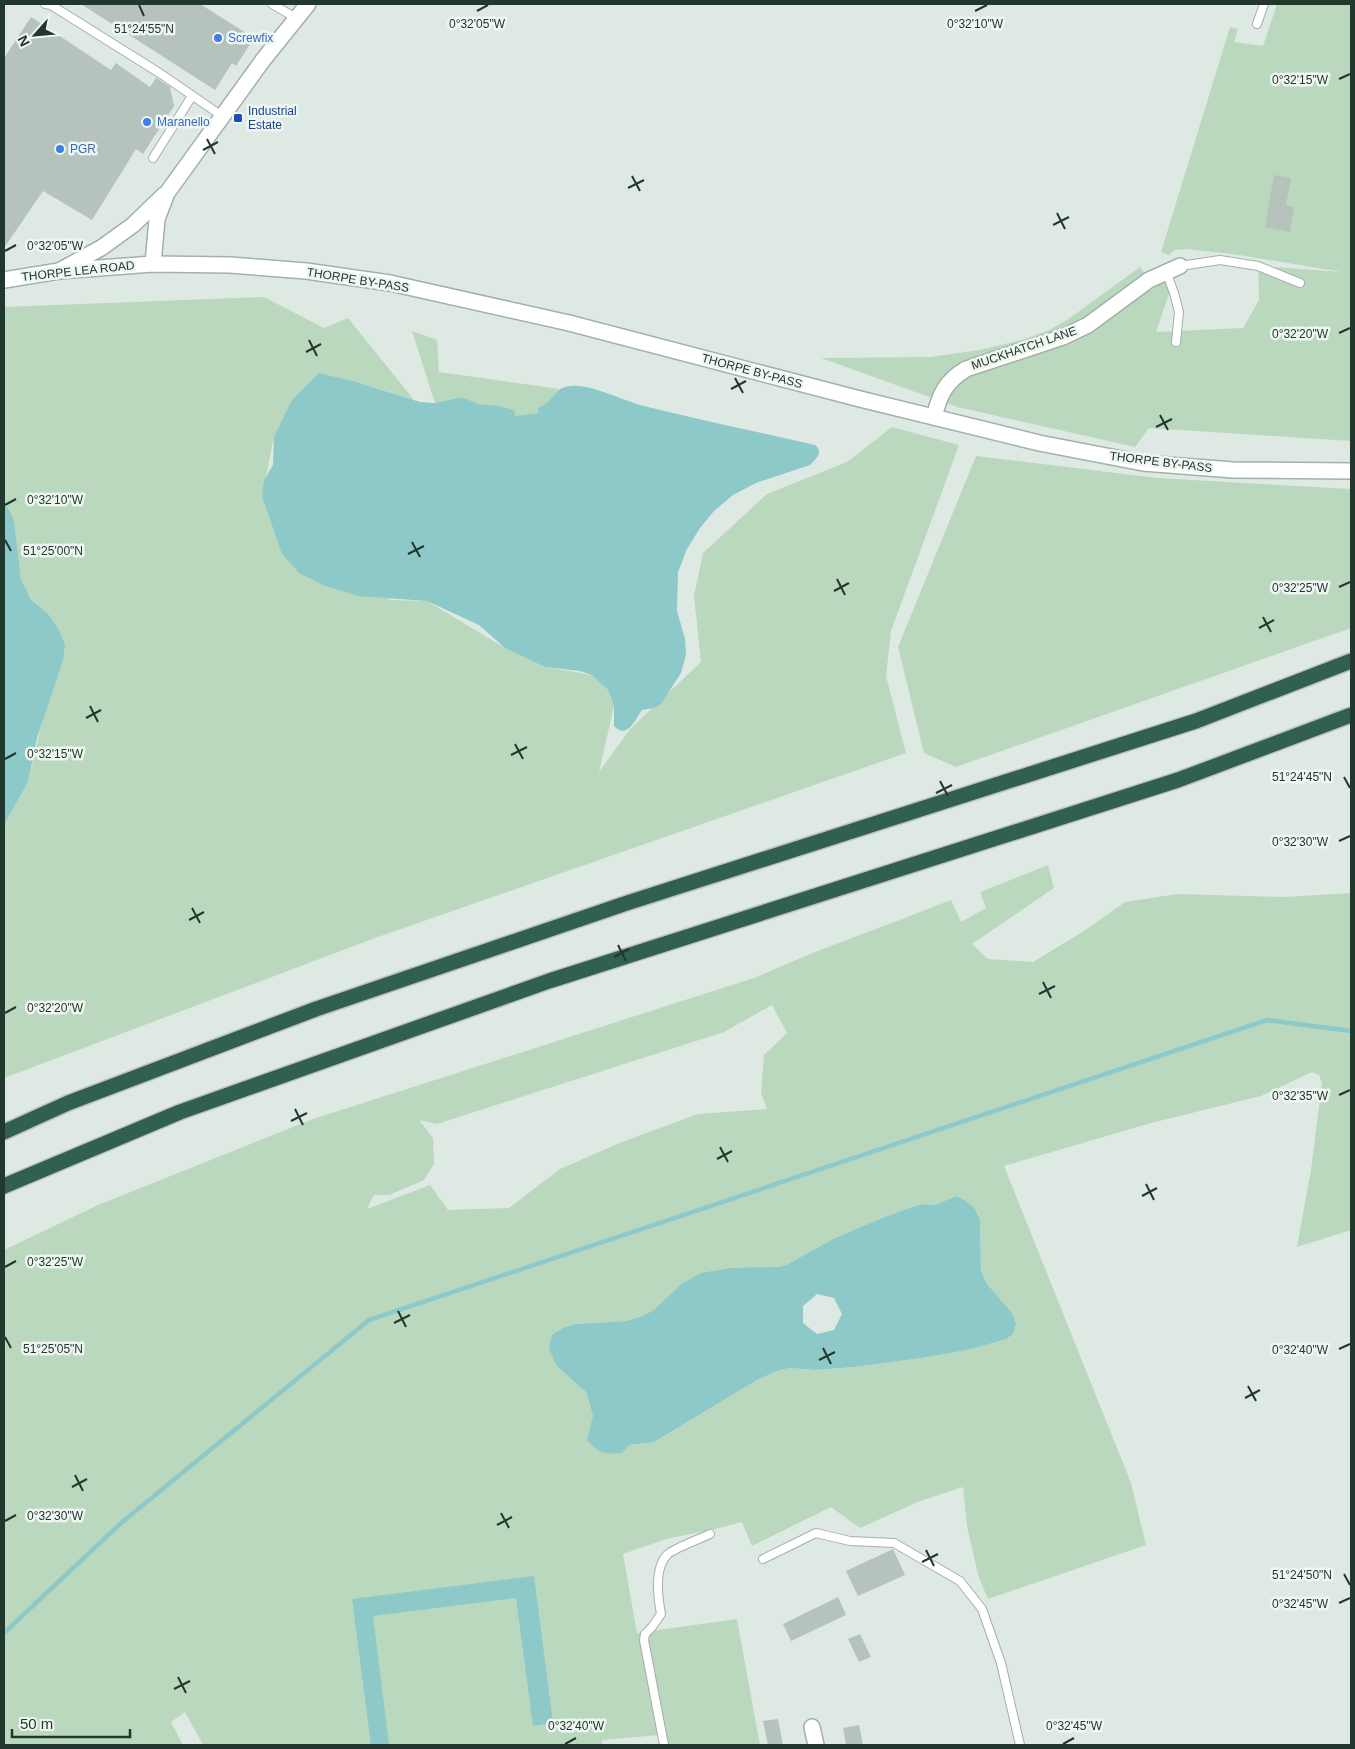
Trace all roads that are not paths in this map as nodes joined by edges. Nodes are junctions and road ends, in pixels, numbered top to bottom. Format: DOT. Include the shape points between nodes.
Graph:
graph roads {
  1 [pos="45,4"];
  2 [pos="272,4"];
  3 [pos="308,4"];
  4 [pos="1264,4"];
  5 [pos="296,18"];
  6 [pos="1257,24"];
  7 [pos="192,96"];
  8 [pos="222,116"];
  9 [pos="153,158"];
  10 [pos="169,190"];
  11 [pos="153,264"];
  12 [pos="1173,268"];
  13 [pos="59,271"];
  14 [pos="4,280"];
  15 [pos="1300,283"];
  16 [pos="1176,342"];
  17 [pos="934,417"];
  18 [pos="1351,471"];
  19 [pos="1351,661"];
  20 [pos="1351,715"];
  21 [pos="4,1132"];
  22 [pos="4,1186"];
  23 [pos="710,1534"];
  24 [pos="763,1559"];
  25 [pos="812,1727"];
  26 [pos="664,1745"];
  27 [pos="816,1745"];
  28 [pos="1020,1745"];
  1 -- 7 [label="lane"];
  2 -- 5 [label="lane"];
  3 -- 5 [label="main road"];
  4 -- 6 [label="lane"];
  5 -- 8 [label="main road"];
  7 -- 8 [label="lane"];
  7 -- 9 [label="lane"];
  8 -- 10 [label="main road"];
  10 -- 11 [label="main road" via="157,220"];
  10 -- 13 [label="main road" via="133,225 101,248"];
  11 -- 13 [label="main road, THORPE LEA ROAD"];
  11 -- 17 [label="main road, THORPE BY-PASS" via="249,266 390,284 569,323"];
  12 -- 15 [label="lane, MUCKHATCH LANE" via="1220,260 1258,266"];
  12 -- 16 [label="lane" via="1179,312"];
  12 -- 17 [label="main road, MUCKHATCH LANE" via="1149,280 1088,325 1064,337 955,375 947,383"];
  13 -- 14 [label="main road, THORPE LEA ROAD"];
  17 -- 18 [label="main road, THORPE BY-PASS" via="1038,443 1143,463 1233,470"];
  19 -- 21 [label="highway" via="1196,721 627,903 316,1009 68,1103"];
  20 -- 22 [label="highway" via="1178,780 549,981 180,1112"];
  23 -- 26 [label="lane" via="668,1554 659,1570 661,1614 645,1634"];
  24 -- 28 [label="lane" via="816,1533 850,1541 894,1543 960,1581 982,1609 1001,1663"];
  25 -- 27 [label="main road"];
}
